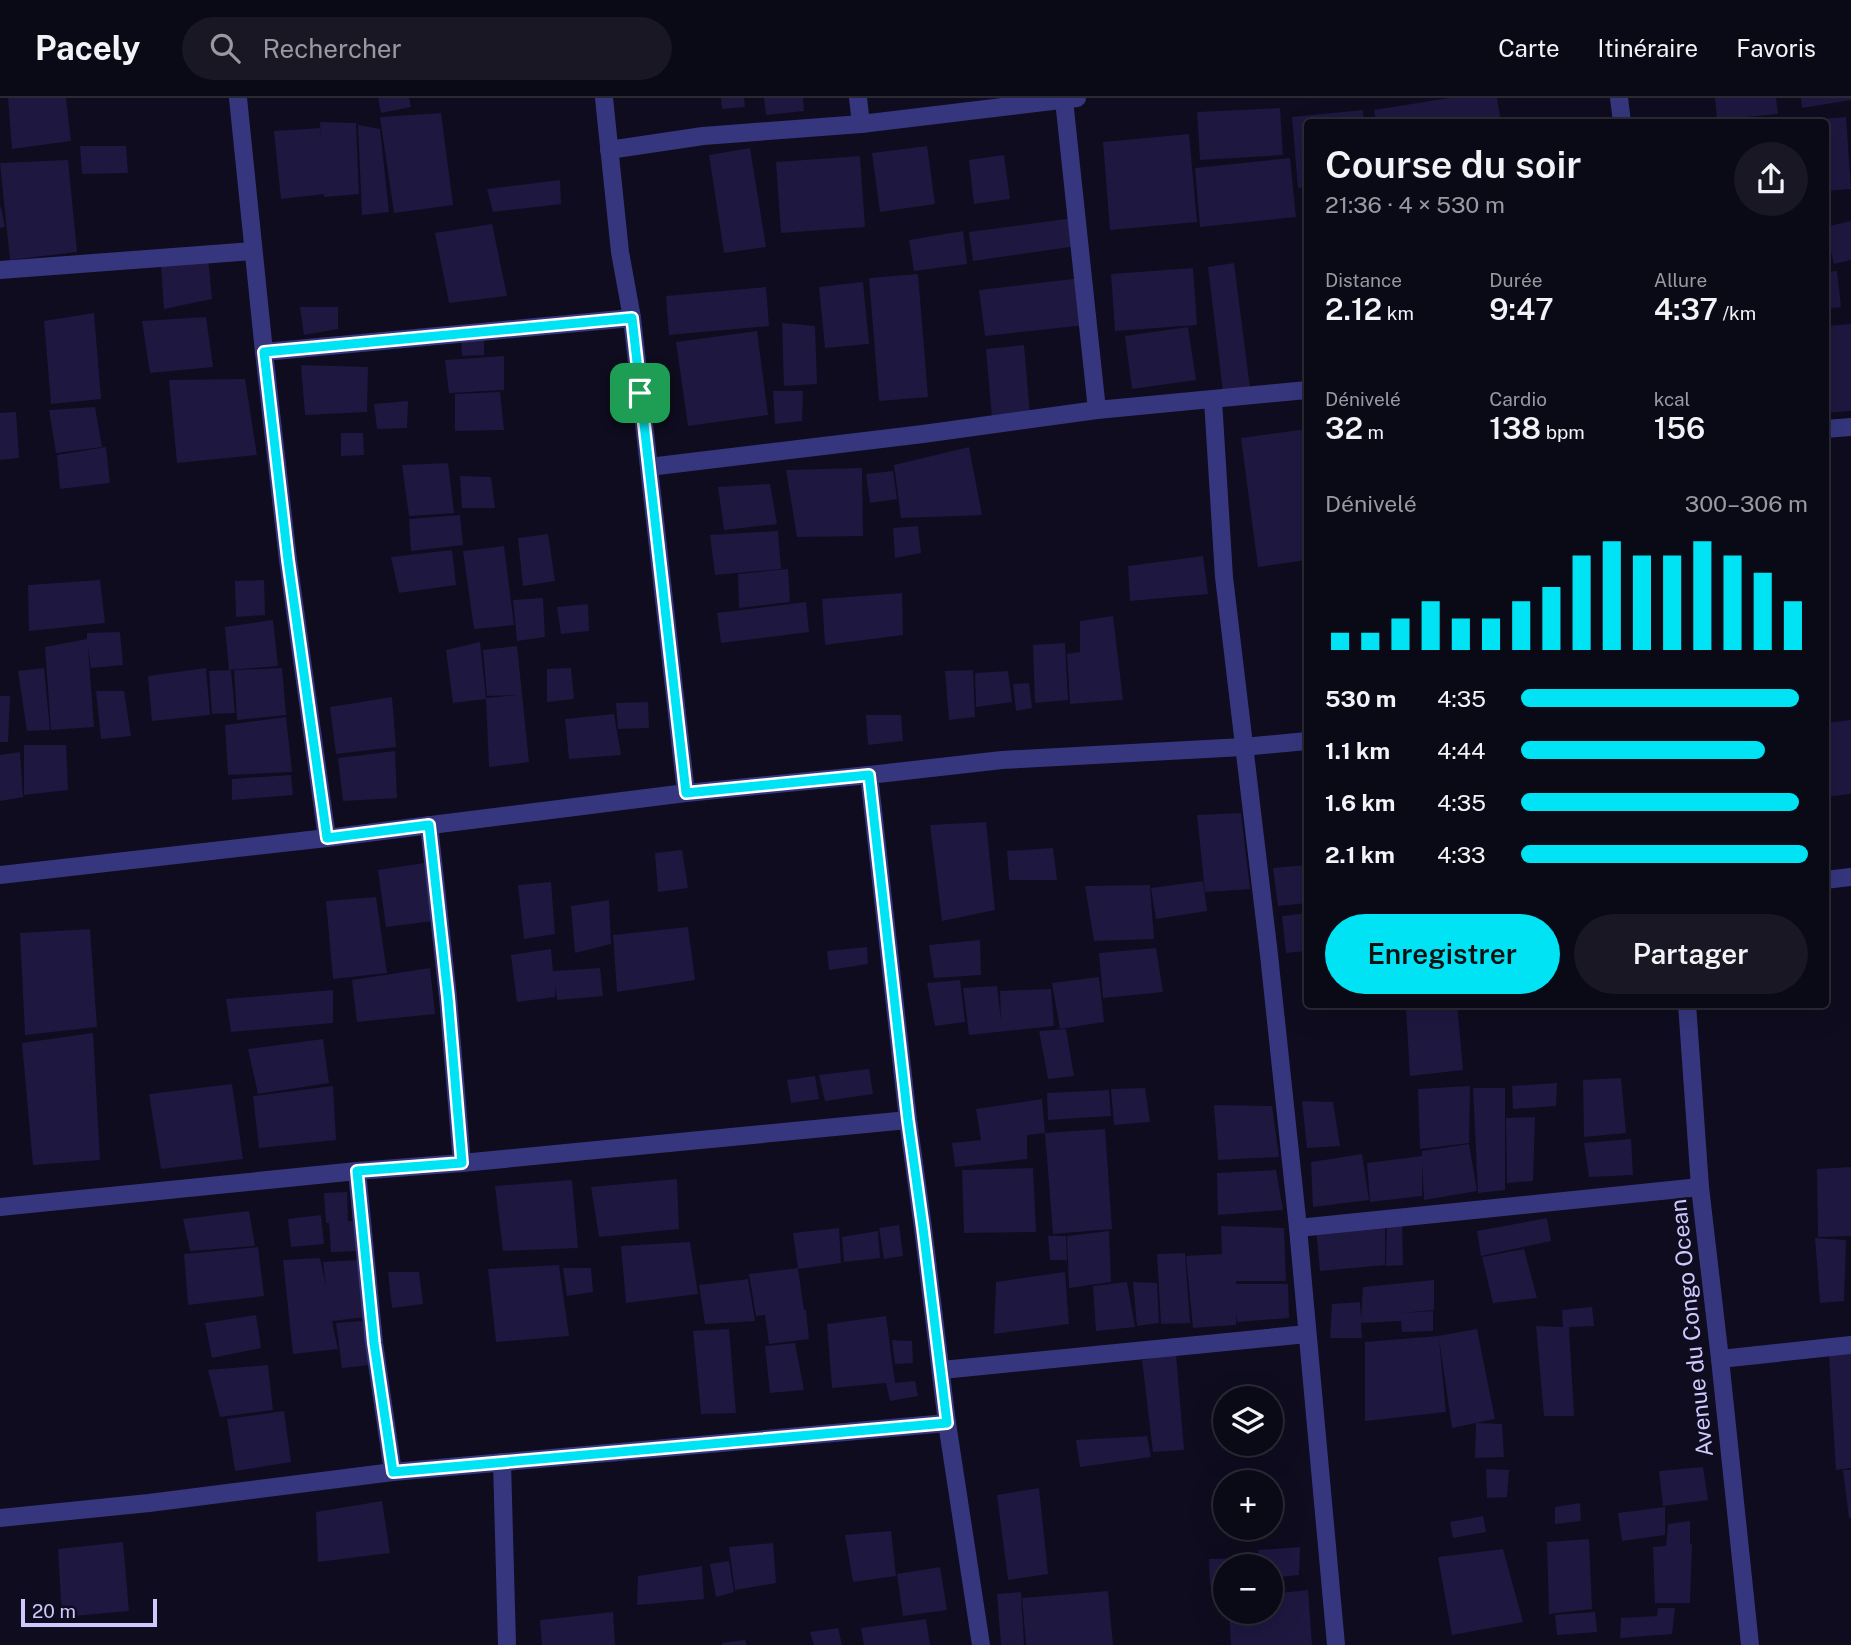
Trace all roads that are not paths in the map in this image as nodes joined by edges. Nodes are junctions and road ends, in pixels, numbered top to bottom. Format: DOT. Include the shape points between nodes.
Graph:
graph roads {
  1 [pos="238,98"];
  2 [pos="604,98"];
  3 [pos="858,98"];
  4 [pos="1619,98"];
  5 [pos="1070,99"];
  6 [pos="1622,119"];
  7 [pos="861,124"];
  8 [pos="609,150"];
  9 [pos="253,251"];
  10 [pos="0,270"];
  11 [pos="632,318"];
  12 [pos="264,352"];
  13 [pos="1304,390"];
  14 [pos="1213,400"];
  15 [pos="1097,410"];
  16 [pos="1851,427"];
  17 [pos="1829,429"];
  18 [pos="649,467"];
  19 [pos="1304,741"];
  20 [pos="1243,747"];
  21 [pos="869,775"];
  22 [pos="686,793"];
  23 [pos="429,825"];
  24 [pos="327,838"];
  25 [pos="0,875"];
  26 [pos="1851,877"];
  27 [pos="1829,880"];
  28 [pos="1687,1008"];
  29 [pos="908,1120"];
  30 [pos="462,1163"];
  31 [pos="357,1171"];
  32 [pos="1700,1187"];
  33 [pos="0,1207"];
  34 [pos="1298,1228"];
  35 [pos="1307,1334"];
  36 [pos="1851,1345"];
  37 [pos="1720,1359"];
  38 [pos="942,1370"];
  39 [pos="947,1423"];
  40 [pos="502,1462"];
  41 [pos="393,1472"];
  42 [pos="0,1518"];
  43 [pos="507,1645"];
  44 [pos="981,1645"];
  45 [pos="1336,1645"];
  46 [pos="1749,1645"];
  1 -- 9 [label="street"];
  2 -- 8 [label="street"];
  3 -- 7 [label="street"];
  4 -- 6 [label="street"];
  5 -- 7 [label="street"];
  5 -- 15 [label="street"];
  7 -- 8 [label="street" via="704,136"];
  8 -- 11 [label="street"];
  9 -- 10 [label="street"];
  9 -- 12 [label="street"];
  11 -- 12 [label="street"];
  11 -- 18 [label="street"];
  12 -- 24 [label="street"];
  13 -- 14 [label="street"];
  14 -- 15 [label="street"];
  14 -- 20 [label="street" via="1224,577"];
  15 -- 18 [label="street"];
  16 -- 17 [label="street"];
  18 -- 22 [label="street"];
  19 -- 20 [label="street"];
  20 -- 21 [label="street" via="1002,760"];
  20 -- 34 [label="street"];
  21 -- 22 [label="street"];
  21 -- 29 [label="street"];
  22 -- 23 [label="street"];
  23 -- 24 [label="street"];
  23 -- 30 [label="street"];
  24 -- 25 [label="street"];
  26 -- 27 [label="street"];
  28 -- 32 [label="street, Avenue du Congo Ocean"];
  29 -- 30 [label="street"];
  29 -- 38 [label="street"];
  30 -- 31 [label="street"];
  31 -- 33 [label="street"];
  31 -- 41 [label="street" via="374,1343"];
  32 -- 34 [label="street"];
  32 -- 37 [label="street, Avenue du Congo Ocean"];
  34 -- 35 [label="street"];
  35 -- 38 [label="street"];
  35 -- 45 [label="street"];
  36 -- 37 [label="street"];
  37 -- 46 [label="street, Avenue du Congo Ocean"];
  38 -- 39 [label="street"];
  39 -- 40 [label="street"];
  39 -- 44 [label="street"];
  40 -- 41 [label="street"];
  40 -- 43 [label="street"];
  41 -- 42 [label="street"];
}
